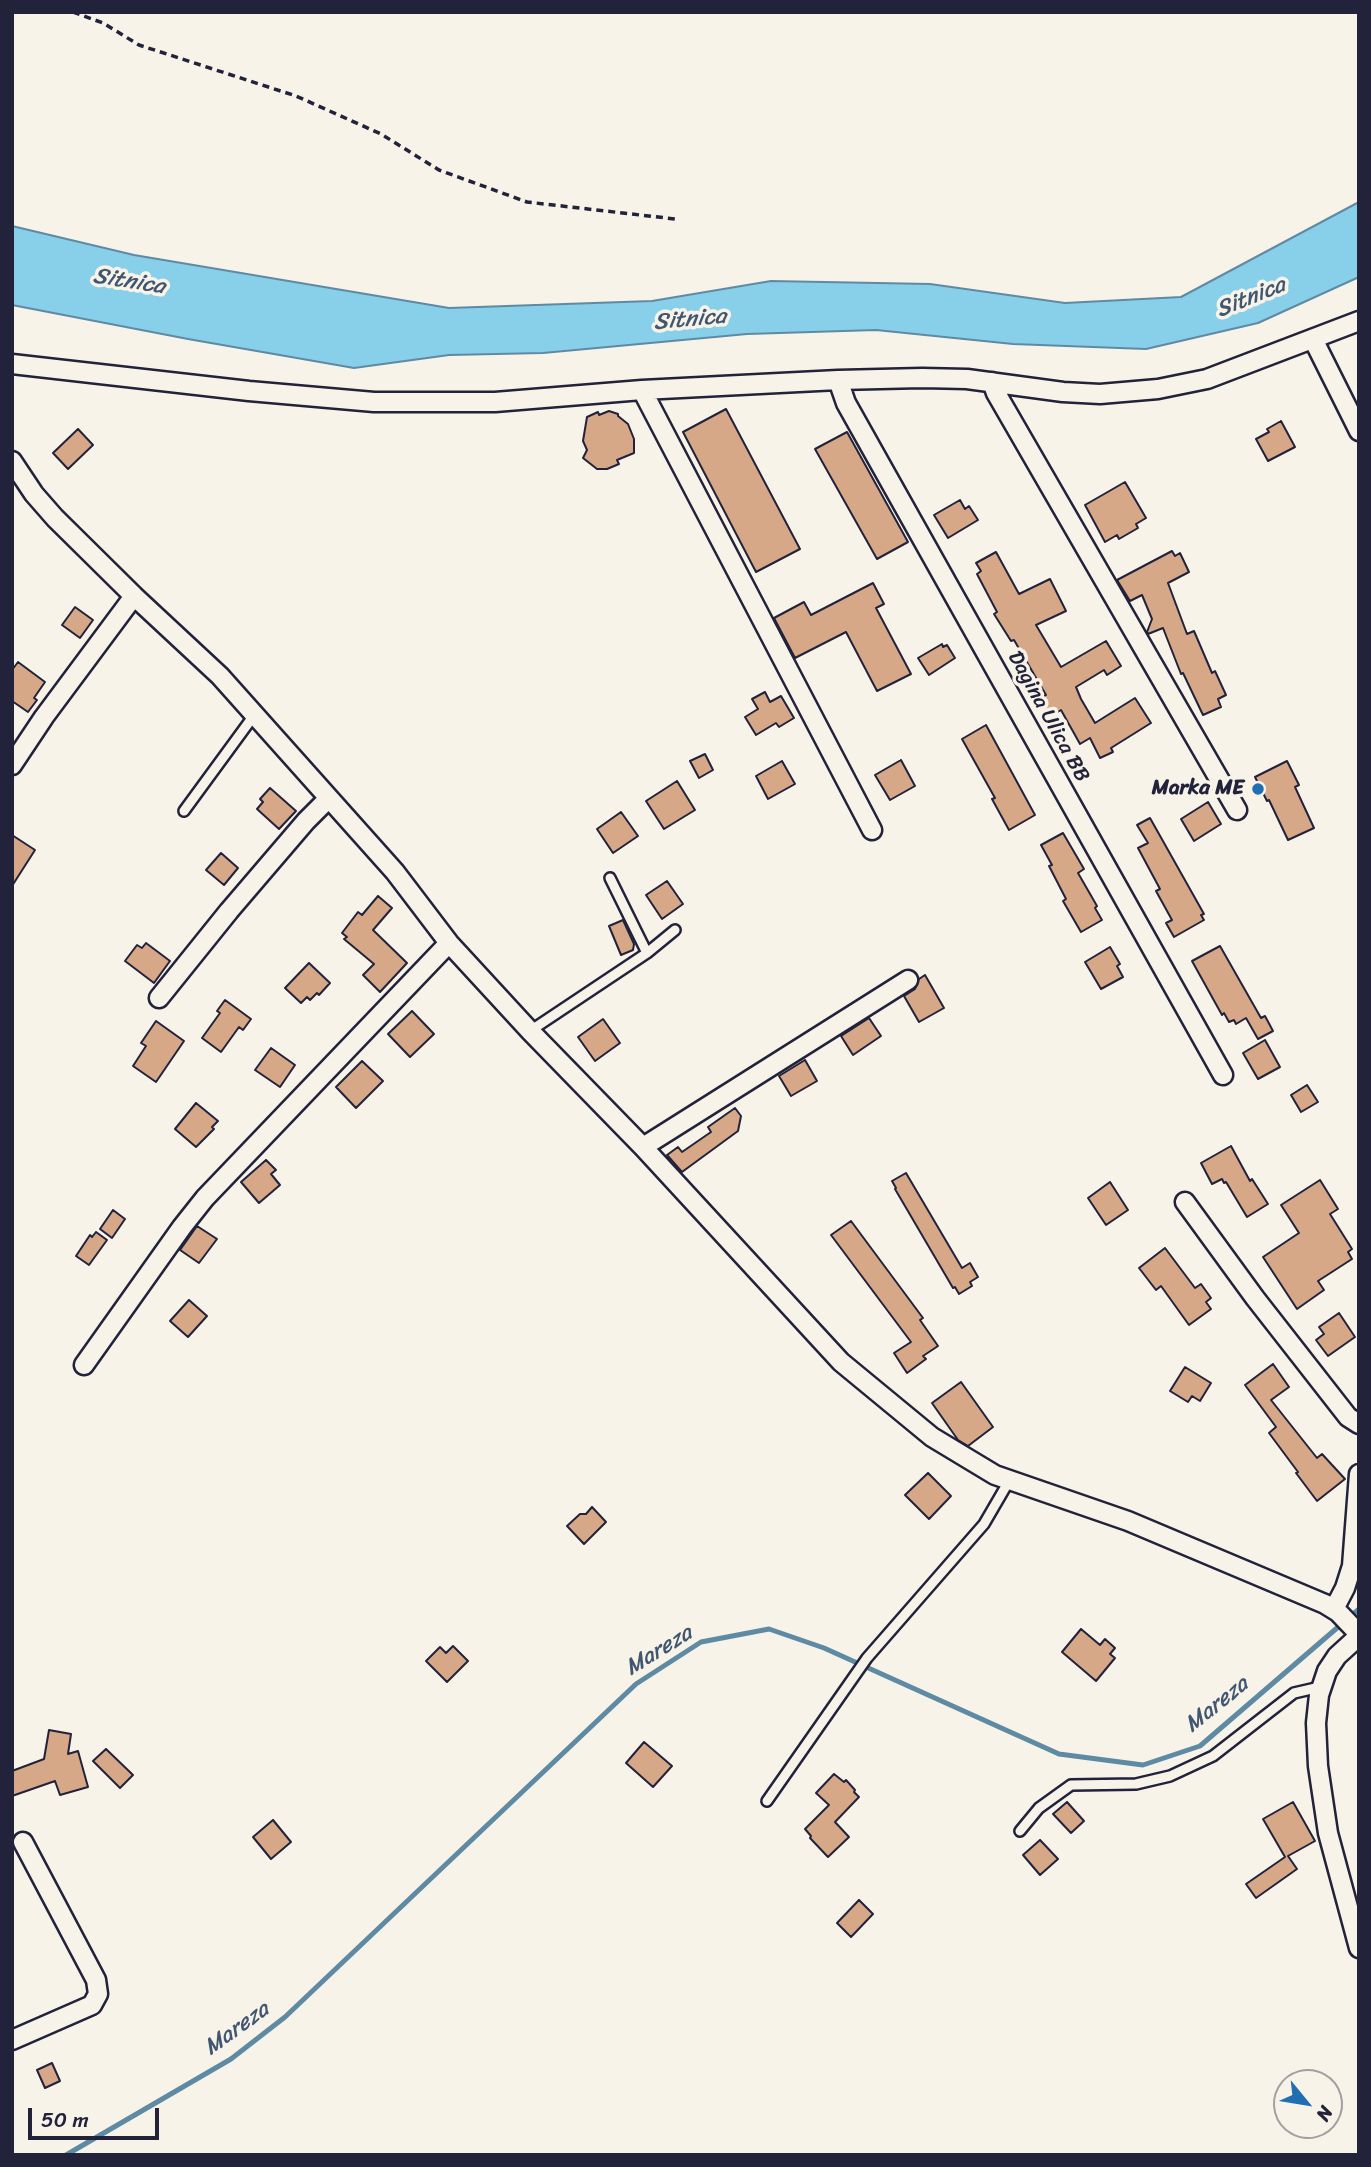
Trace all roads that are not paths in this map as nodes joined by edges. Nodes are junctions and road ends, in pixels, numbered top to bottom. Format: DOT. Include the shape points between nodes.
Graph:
graph roads {
  1 [pos="1359,321"];
  2 [pos="1314,340"];
  3 [pos="12,364"];
  4 [pos="838,380"];
  5 [pos="992,382"];
  6 [pos="642,390"];
  7 [pos="1359,431"];
  8 [pos="12,461"];
  9 [pos="134,596"];
  10 [pos="255,715"];
  11 [pos="12,765"];
  12 [pos="328,799"];
  13 [pos="1237,810"];
  14 [pos="184,811"];
  15 [pos="872,830"];
  16 [pos="610,878"];
  17 [pos="675,930"];
  18 [pos="449,943"];
  19 [pos="647,953"];
  20 [pos="908,980"];
  21 [pos="159,998"];
  22 [pos="530,1031"];
  23 [pos="1223,1075"];
  24 [pos="643,1147"];
  25 [pos="1185,1202"];
  26 [pos="84,1364"];
  27 [pos="1359,1424"];
  28 [pos="1359,1474"];
  29 [pos="1009,1481"];
  30 [pos="1348,1623"];
  31 [pos="1320,1687"];
  32 [pos="767,1801"];
  33 [pos="1020,1831"];
  34 [pos="23,1842"];
  35 [pos="1359,1948"];
  36 [pos="12,2040"];
  1 -- 2 [label="street"];
  2 -- 5 [label="street" via="1207,379 1138,392 1063,392"];
  2 -- 7 [label="street"];
  3 -- 6 [label="street" via="374,402 495,402"];
  4 -- 5 [label="street"];
  4 -- 6 [label="street"];
  4 -- 23 [label="street, Dagina Ulica BB" via="853,415"];
  5 -- 13 [label="street"];
  6 -- 15 [label="street"];
  8 -- 9 [label="street" via="48,510"];
  9 -- 10 [label="street"];
  9 -- 11 [label="street"];
  10 -- 12 [label="street"];
  10 -- 14 [label="lane"];
  12 -- 18 [label="street" via="395,872"];
  12 -- 21 [label="street"];
  16 -- 19 [label="lane"];
  17 -- 19 [label="lane"];
  18 -- 22 [label="street"];
  18 -- 26 [label="street" via="205,1198"];
  19 -- 22 [label="lane"];
  20 -- 24 [label="street"];
  22 -- 24 [label="street"];
  24 -- 29 [label="street" via="841,1362 932,1437"];
  25 -- 27 [label="street" via="1348,1417"];
  28 -- 30 [label="street" via="1352,1566 1345,1588"];
  29 -- 30 [label="street" via="1128,1521"];
  29 -- 32 [label="lane" via="984,1524 867,1658"];
  30 -- 31 [label="street"];
  31 -- 33 [label="lane" via="1294,1693 1213,1756 1171,1776 1136,1784 1071,1785 1039,1808"];
  31 -- 35 [label="street" via="1316,1723 1320,1780 1328,1833"];
  34 -- 36 [label="street" via="96,1980 98,1994 92,2005"];
}
